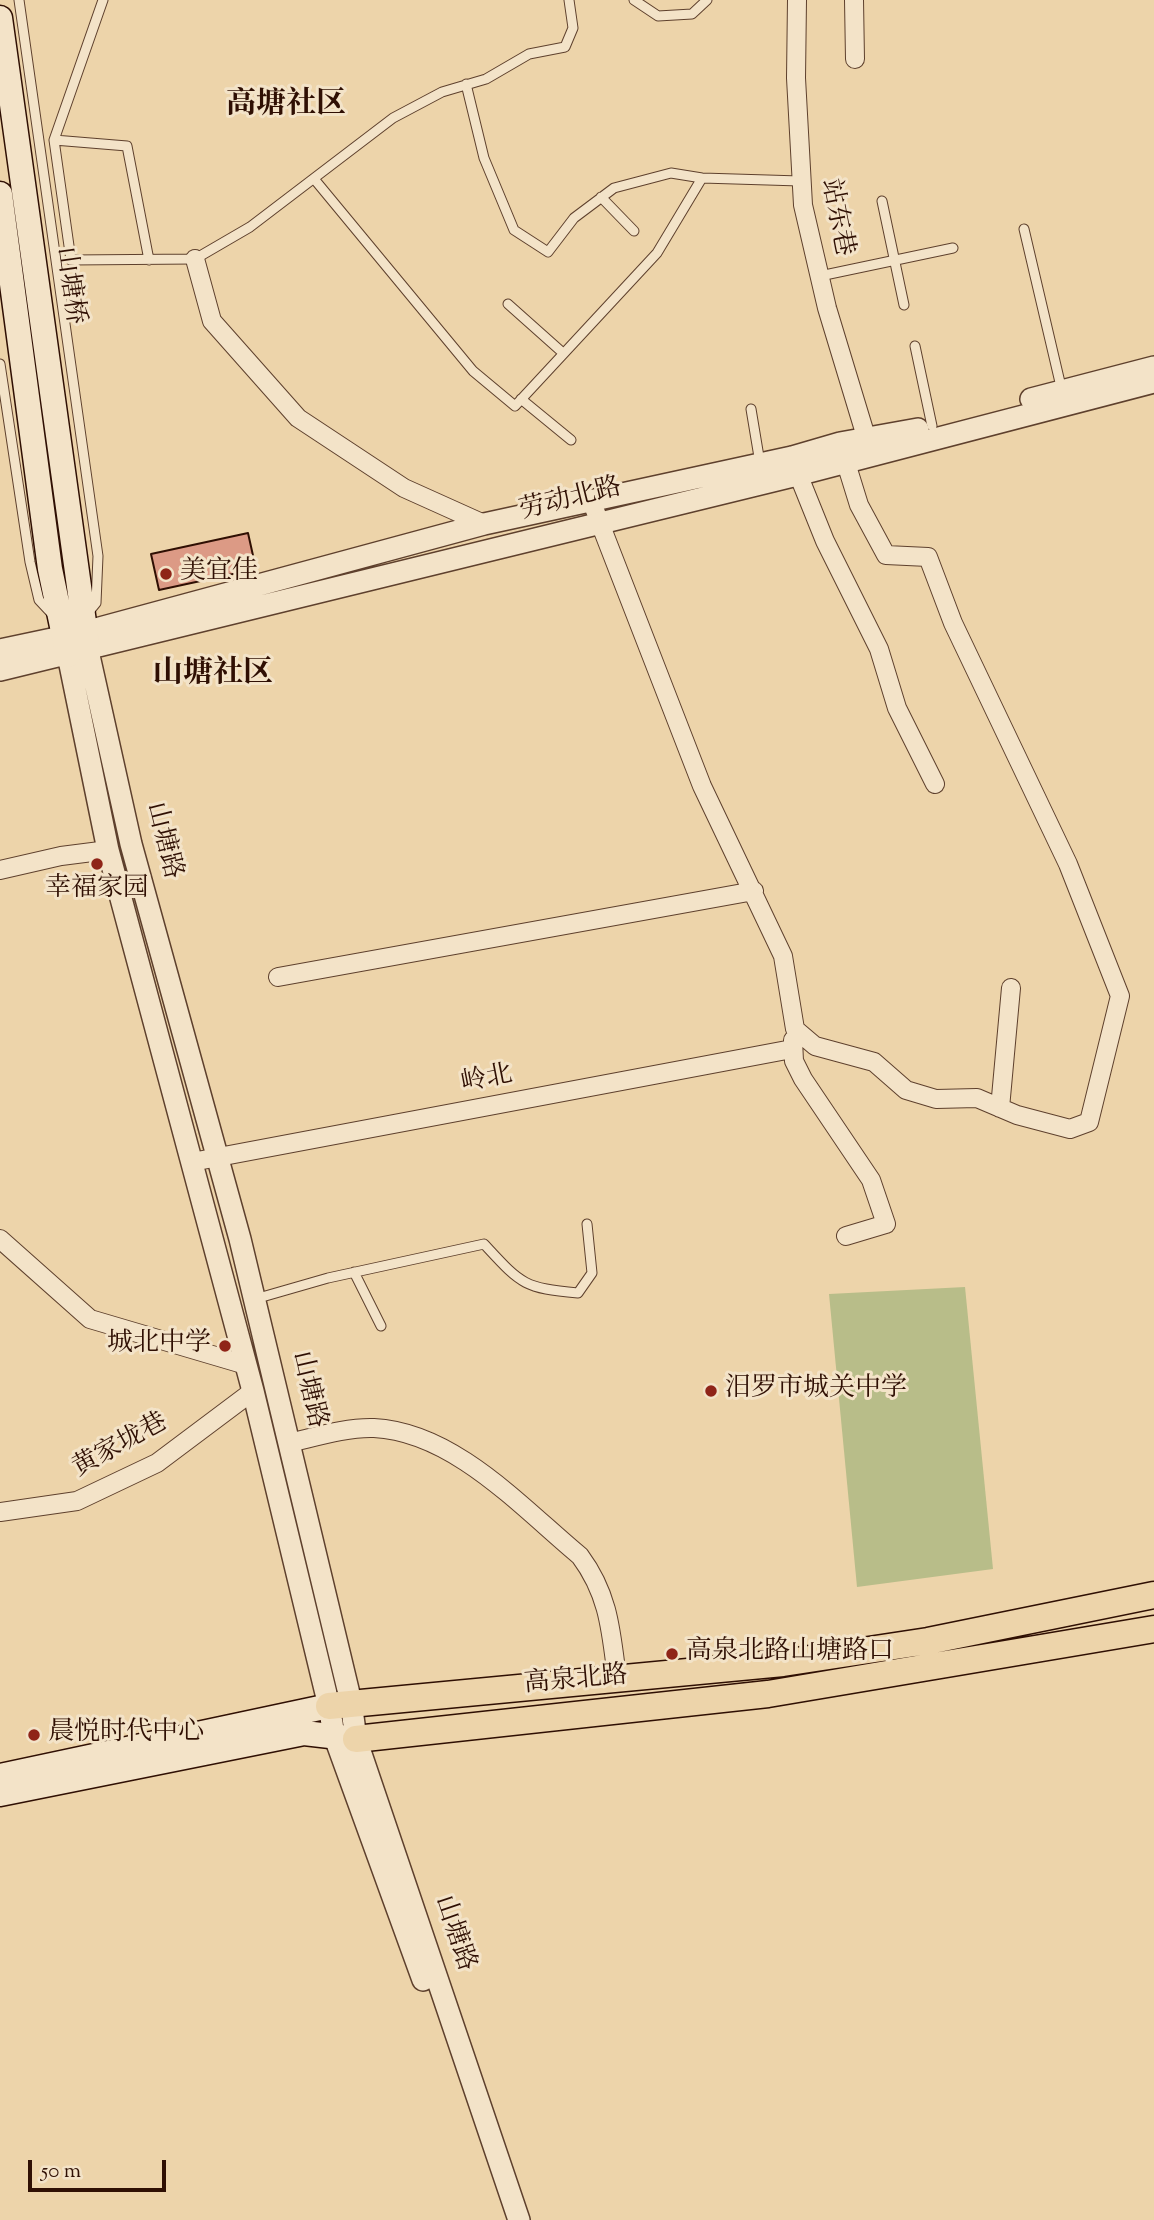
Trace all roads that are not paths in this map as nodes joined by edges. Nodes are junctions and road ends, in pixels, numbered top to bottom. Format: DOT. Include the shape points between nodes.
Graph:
graph roads {
  1 [pos="19,0"];
  2 [pos="103,0"];
  3 [pos="569,0"];
  4 [pos="634,0"];
  5 [pos="707,0"];
  6 [pos="797,0"];
  7 [pos="854,0"];
  8 [pos="0,18"];
  9 [pos="855,59"];
  10 [pos="466,84"];
  11 [pos="54,140"];
  12 [pos="702,177"];
  13 [pos="315,180"];
  14 [pos="800,181"];
  15 [pos="0,194"];
  16 [pos="601,197"];
  17 [pos="883,201"];
  18 [pos="1024,229"];
  19 [pos="634,231"];
  20 [pos="953,248"];
  21 [pos="195,259"];
  22 [pos="149,260"];
  23 [pos="895,262"];
  24 [pos="820,276"];
  25 [pos="508,304"];
  26 [pos="904,306"];
  27 [pos="915,346"];
  28 [pos="564,353"];
  29 [pos="0,364"];
  30 [pos="1154,367"];
  31 [pos="1154,382"];
  32 [pos="1062,391"];
  33 [pos="521,399"];
  34 [pos="751,409"];
  35 [pos="932,426"];
  36 [pos="571,440"];
  37 [pos="867,440"];
  38 [pos="843,453"];
  39 [pos="760,464"];
  40 [pos="795,466"];
  41 [pos="591,500"];
  42 [pos="600,522"];
  43 [pos="484,524"];
  44 [pos="76,562"];
  45 [pos="50,569"];
  46 [pos="75,636"];
  47 [pos="0,650"];
  48 [pos="0,670"];
  49 [pos="935,784"];
  50 [pos="108,850"];
  51 [pos="0,870"];
  52 [pos="754,891"];
  53 [pos="278,977"];
  54 [pos="1011,988"];
  55 [pos="795,1029"];
  56 [pos="792,1049"];
  57 [pos="1000,1108"];
  58 [pos="219,1159"];
  59 [pos="191,1163"];
  60 [pos="587,1224"];
  61 [pos="846,1236"];
  62 [pos="0,1238"];
  63 [pos="354,1272"];
  64 [pos="255,1299"];
  65 [pos="381,1326"];
  66 [pos="246,1365"];
  67 [pos="253,1391"];
  68 [pos="289,1443"];
  69 [pos="0,1512"];
  70 [pos="1154,1595"];
  71 [pos="1154,1629"];
  72 [pos="617,1678"];
  73 [pos="340,1704"];
  74 [pos="345,1737"];
  75 [pos="0,1776"];
  76 [pos="0,1794"];
  77 [pos="508,2220"];
  78 [pos="519,2220"];
  1 -- 46 [label="lane" via="98,556 96,603"];
  2 -- 11 [label="lane"];
  3 -- 10 [label="lane" via="573,28 565,47 529,54 486,79"];
  4 -- 5 [label="lane" via="658,16 692,14"];
  6 -- 14 [label="street, 站东巷"];
  7 -- 9 [label="street"];
  8 -- 44 [label="main road, 山塘桥"];
  10 -- 13 [label="lane" via="393,118"];
  10 -- 16 [label="lane" via="484,158 514,230 548,252 574,218"];
  11 -- 22 [label="lane" via="127,146"];
  11 -- 22 [label="lane" via="71,260"];
  12 -- 14 [label="lane"];
  12 -- 16 [label="lane" via="670,173 614,188"];
  12 -- 28 [label="lane" via="657,253"];
  13 -- 21 [label="lane" via="250,228"];
  13 -- 33 [label="lane" via="473,371 514,406"];
  14 -- 24 [label="street, 站东巷"];
  15 -- 45 [label="main road, 山塘桥"];
  16 -- 19 [label="lane"];
  17 -- 23 [label="lane"];
  18 -- 32 [label="lane"];
  20 -- 23 [label="lane"];
  21 -- 22 [label="lane"];
  21 -- 43 [label="street" via="212,321 298,418 404,488"];
  23 -- 24 [label="lane"];
  23 -- 26 [label="lane"];
  24 -- 37 [label="street, 站东巷"];
  25 -- 28 [label="lane"];
  27 -- 35 [label="lane"];
  28 -- 33 [label="lane"];
  29 -- 46 [label="lane" via="39,600"];
  30 -- 32 [label="street, 劳动北路"];
  31 -- 38 [label="street, 劳动北路"];
  32 -- 35 [label="street, 劳动北路"];
  33 -- 36 [label="lane"];
  34 -- 39 [label="lane"];
  35 -- 37 [label="street, 劳动北路"];
  37 -- 38 [label="street, 劳动北路"];
  38 -- 40 [label="street, 劳动北路"];
  38 -- 57 [label="street" via="859,505 886,555 928,556 953,623 1068,864 1120,996 1089,1122 1070,1129"];
  39 -- 40 [label="street, 劳动北路"];
  39 -- 41 [label="street, 劳动北路"];
  40 -- 42 [label="street, 劳动北路"];
  40 -- 49 [label="street" via="825,541 879,649 897,708"];
  41 -- 42 [label="street"];
  41 -- 43 [label="street, 劳动北路"];
  42 -- 46 [label="street, 劳动北路"];
  42 -- 52 [label="street" via="702,786"];
  43 -- 46 [label="street, 劳动北路"];
  44 -- 46 [label="main road, 山塘路"];
  45 -- 46 [label="main road, 山塘路"];
  46 -- 47 [label="street, 劳动北路"];
  46 -- 48 [label="street, 劳动北路"];
  46 -- 50 [label="street, 山塘路"];
  46 -- 58 [label="street, 山塘路"];
  50 -- 51 [label="street"];
  50 -- 59 [label="street, 山塘路"];
  52 -- 53 [label="street"];
  52 -- 55 [label="street" via="783,957"];
  54 -- 57 [label="street"];
  55 -- 56 [label="street"];
  55 -- 57 [label="street" via="815,1046 874,1062 906,1090 936,1099 976,1098"];
  56 -- 58 [label="street, 岭北"];
  56 -- 61 [label="street" via="803,1079 871,1180 886,1224"];
  58 -- 59 [label="street, 岭北"];
  58 -- 64 [label="street, 山塘路"];
  59 -- 66 [label="street, 山塘路"];
  60 -- 63 [label="lane" via="592,1273 578,1293 535,1289 511,1273 484,1244"];
  62 -- 66 [label="street" via="90,1319"];
  63 -- 64 [label="lane"];
  63 -- 65 [label="lane"];
  64 -- 68 [label="street, 山塘路"];
  66 -- 67 [label="street, 山塘路"];
  67 -- 69 [label="street, 黄家垅巷" via="146,1469 77,1502"];
  67 -- 73 [label="street, 山塘路"];
  68 -- 72 [label="street" via="372,1428 413,1433 473,1467 580,1556 591,1571 608,1610"];
  68 -- 73 [label="street, 山塘路"];
  70 -- 72 [label="main road, 高泉北路" via="928,1641 783,1663"];
  71 -- 74 [label="main road, 高泉北路" via="768,1694"];
  72 -- 73 [label="main road, 高泉北路"];
  73 -- 74 [label="street, 山塘路"];
  73 -- 75 [label="main road, 高泉北路"];
  74 -- 76 [label="main road, 高泉北路" via="304,1734"];
  74 -- 77 [label="street, 山塘路"];
  74 -- 78 [label="street, 山塘路"];
}
